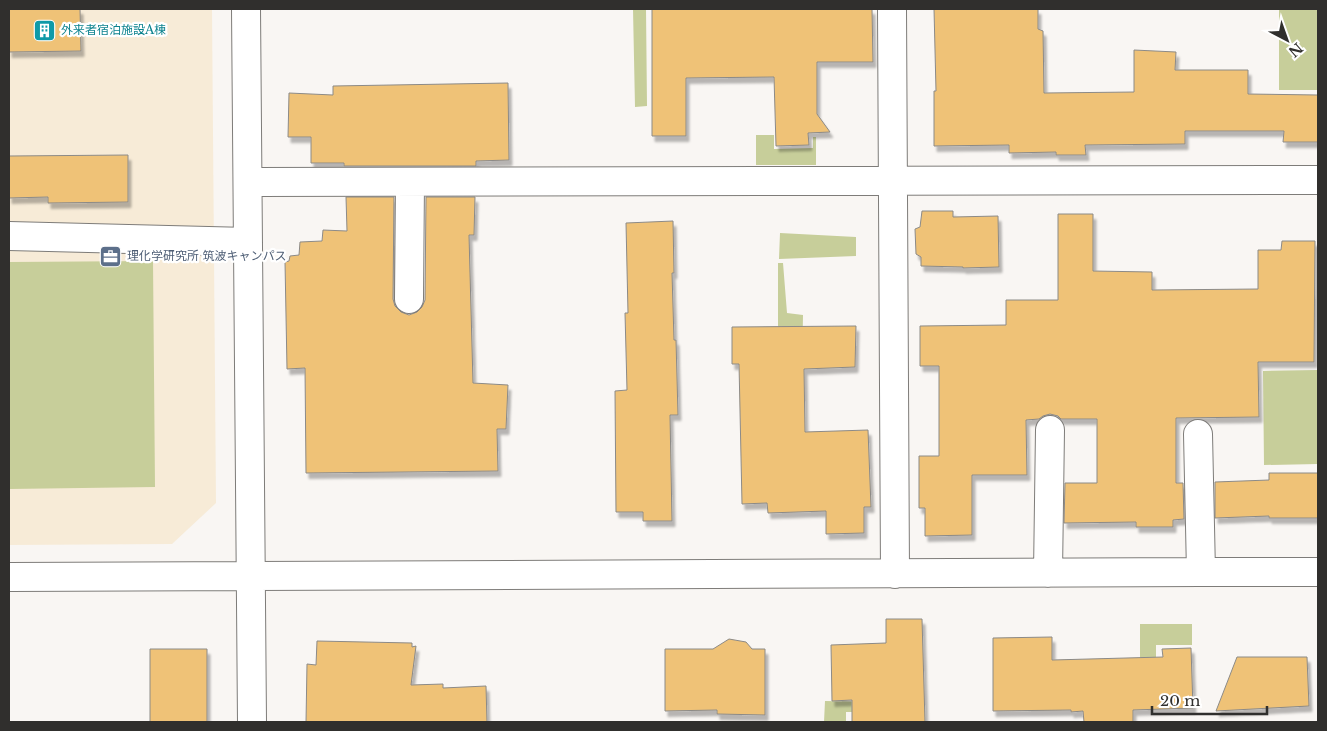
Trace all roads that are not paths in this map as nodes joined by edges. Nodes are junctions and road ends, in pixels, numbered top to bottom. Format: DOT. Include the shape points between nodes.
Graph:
graph roads {
  1 [pos="246,9"];
  2 [pos="892,9"];
  3 [pos="1318,180"];
  4 [pos="248,182"];
  5 [pos="410,182"];
  6 [pos="893,182"];
  7 [pos="9,236"];
  8 [pos="248,242"];
  9 [pos="409,299"];
  10 [pos="1050,430"];
  11 [pos="1198,434"];
  12 [pos="1201,572"];
  13 [pos="1318,572"];
  14 [pos="1048,573"];
  15 [pos="895,574"];
  16 [pos="251,577"];
  17 [pos="9,578"];
  18 [pos="252,722"];
  1 -- 4 [label="street"];
  2 -- 6 [label="street"];
  3 -- 6 [label="street"];
  4 -- 5 [label="street"];
  4 -- 8 [label="street"];
  5 -- 6 [label="street"];
  5 -- 9 [label="street"];
  6 -- 15 [label="street"];
  7 -- 8 [label="street"];
  8 -- 16 [label="street"];
  10 -- 14 [label="street"];
  11 -- 12 [label="street"];
  12 -- 13 [label="street"];
  12 -- 14 [label="street"];
  14 -- 15 [label="street"];
  15 -- 16 [label="street"];
  16 -- 17 [label="street"];
  16 -- 18 [label="street"];
}
